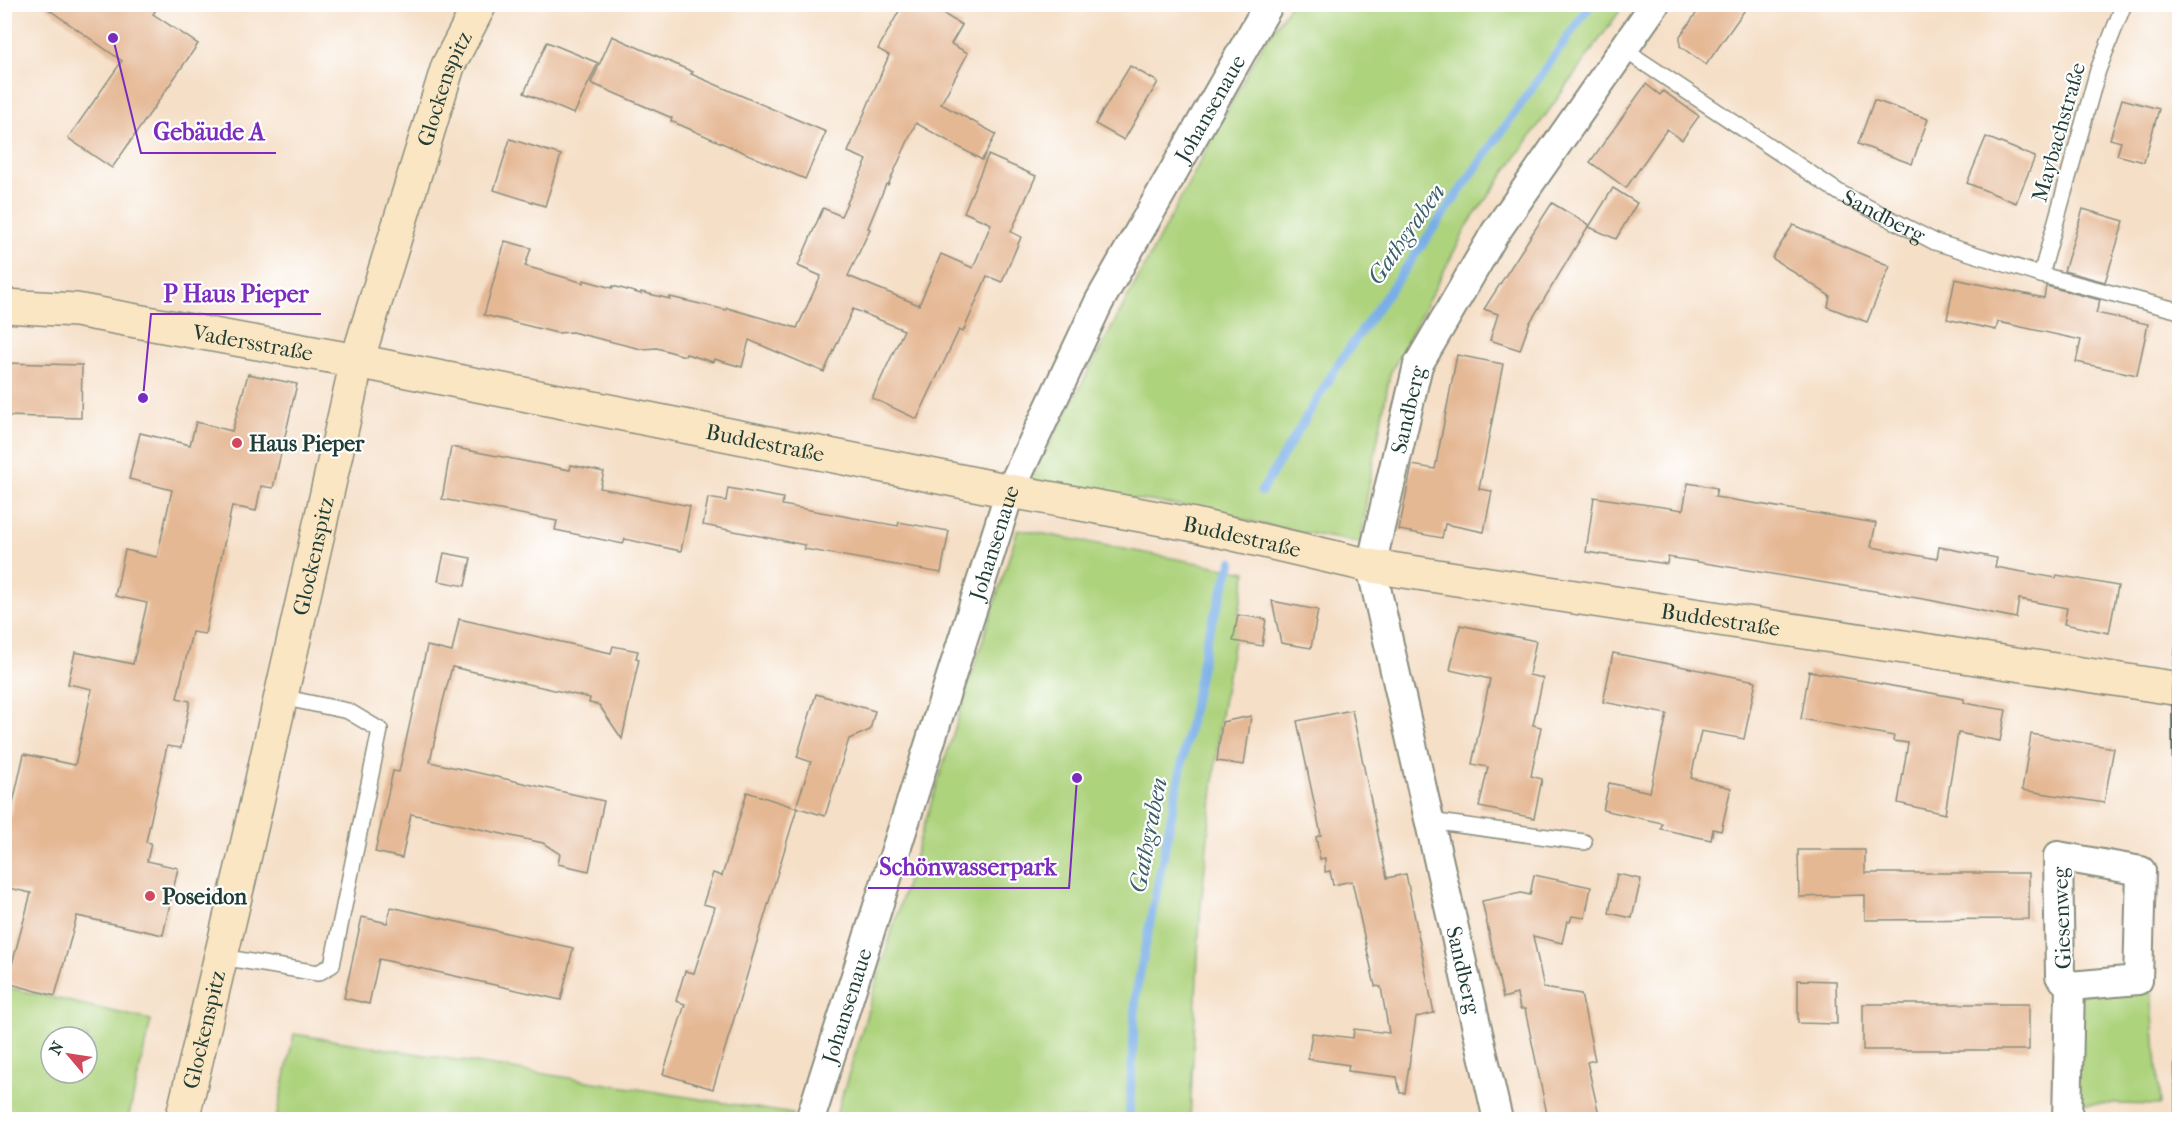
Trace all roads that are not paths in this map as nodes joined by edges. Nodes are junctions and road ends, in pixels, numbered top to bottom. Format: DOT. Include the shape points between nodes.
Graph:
graph roads {
  1 [pos="480,4"];
  2 [pos="1269,4"];
  3 [pos="1655,4"];
  4 [pos="2124,4"];
  5 [pos="1623,50"];
  6 [pos="2041,275"];
  7 [pos="4,306"];
  8 [pos="2180,311"];
  9 [pos="357,361"];
  10 [pos="1010,491"];
  11 [pos="1371,566"];
  12 [pos="2180,689"];
  13 [pos="281,697"];
  14 [pos="1430,821"];
  15 [pos="1584,842"];
  16 [pos="221,957"];
  17 [pos="2070,986"];
  18 [pos="182,1119"];
  19 [pos="810,1119"];
  20 [pos="1497,1119"];
  21 [pos="2067,1119"];
  1 -- 9 [label="main road, Glockenspitz" via="448,66"];
  2 -- 10 [label="street, Johansenaue" via="1099,302"];
  3 -- 5 [label="street, Sandberg"];
  4 -- 6 [label="lane, Maybachstraße" via="2098,70"];
  5 -- 6 [label="lane, Sandberg" via="1840,193 1935,242"];
  5 -- 11 [label="street, Sandberg" via="1495,233 1418,365"];
  6 -- 8 [label="lane, Sandberg"];
  7 -- 9 [label="main road, Vadersstraße" via="76,310"];
  9 -- 10 [label="main road, Buddestraße"];
  9 -- 13 [label="main road, Glockenspitz"];
  10 -- 11 [label="main road, Buddestraße" via="1195,525"];
  10 -- 19 [label="street, Johansenaue"];
  11 -- 12 [label="main road, Buddestraße"];
  11 -- 14 [label="street, Sandberg"];
  13 -- 16 [label="main road, Glockenspitz"];
  13 -- 16 [label="lane" via="348,711 380,730 332,966 318,973"];
  14 -- 15 [label="lane"];
  14 -- 20 [label="street, Sandberg"];
  16 -- 18 [label="main road, Glockenspitz"];
  17 -- 17 [label="street, Giesenweg" via="2060,976 2058,856 2141,871 2138,981"];
  17 -- 21 [label="street, Giesenweg"];
}
